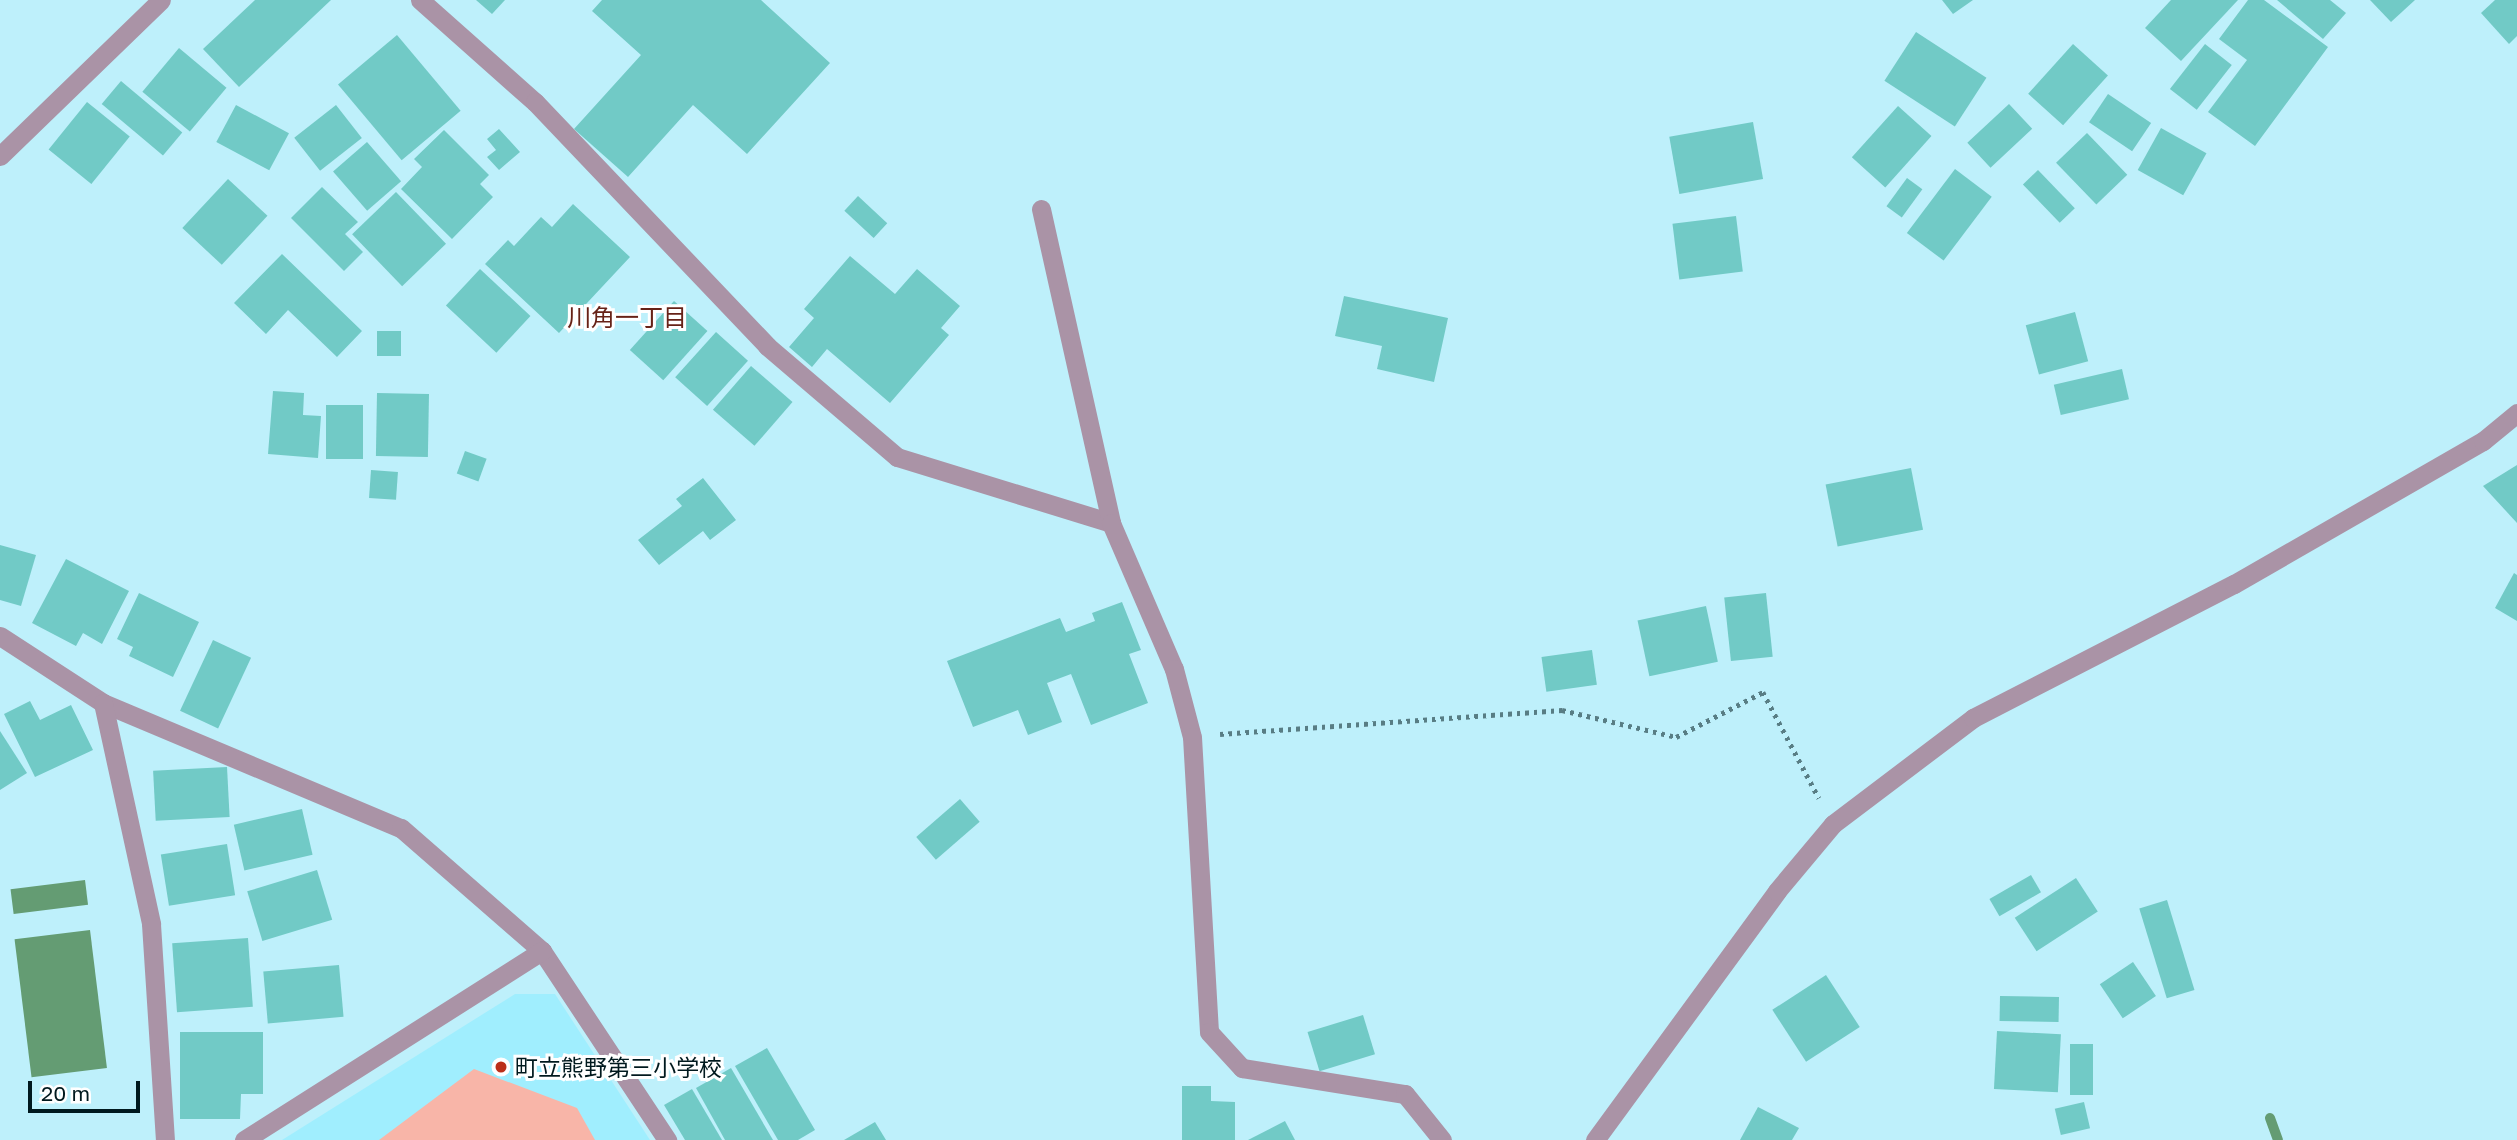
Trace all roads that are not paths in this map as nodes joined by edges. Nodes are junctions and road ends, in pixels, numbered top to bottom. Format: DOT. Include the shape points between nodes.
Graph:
graph roads {
  1 [pos="161,0"];
  2 [pos="420,0"];
  3 [pos="0,156"];
  4 [pos="1041,209"];
  5 [pos="2517,413"];
  6 [pos="1111,523"];
  7 [pos="0,636"];
  8 [pos="103,704"];
  9 [pos="542,951"];
  10 [pos="165,1140"];
  11 [pos="244,1140"];
  12 [pos="667,1140"];
  13 [pos="1442,1140"];
  14 [pos="1595,1140"];
  1 -- 3 [label="street"];
  2 -- 6 [label="street" via="535,102 767,346 897,457"];
  4 -- 6 [label="street"];
  5 -- 14 [label="street" via="2483,441 2234,584 1973,718 1832,824 1777,891"];
  6 -- 13 [label="street" via="1174,669 1192,737 1209,1032 1242,1068 1405,1094"];
  7 -- 8 [label="street"];
  8 -- 9 [label="street" via="401,828"];
  8 -- 10 [label="street" via="151,924"];
  9 -- 11 [label="street"];
  9 -- 12 [label="street"];
}
